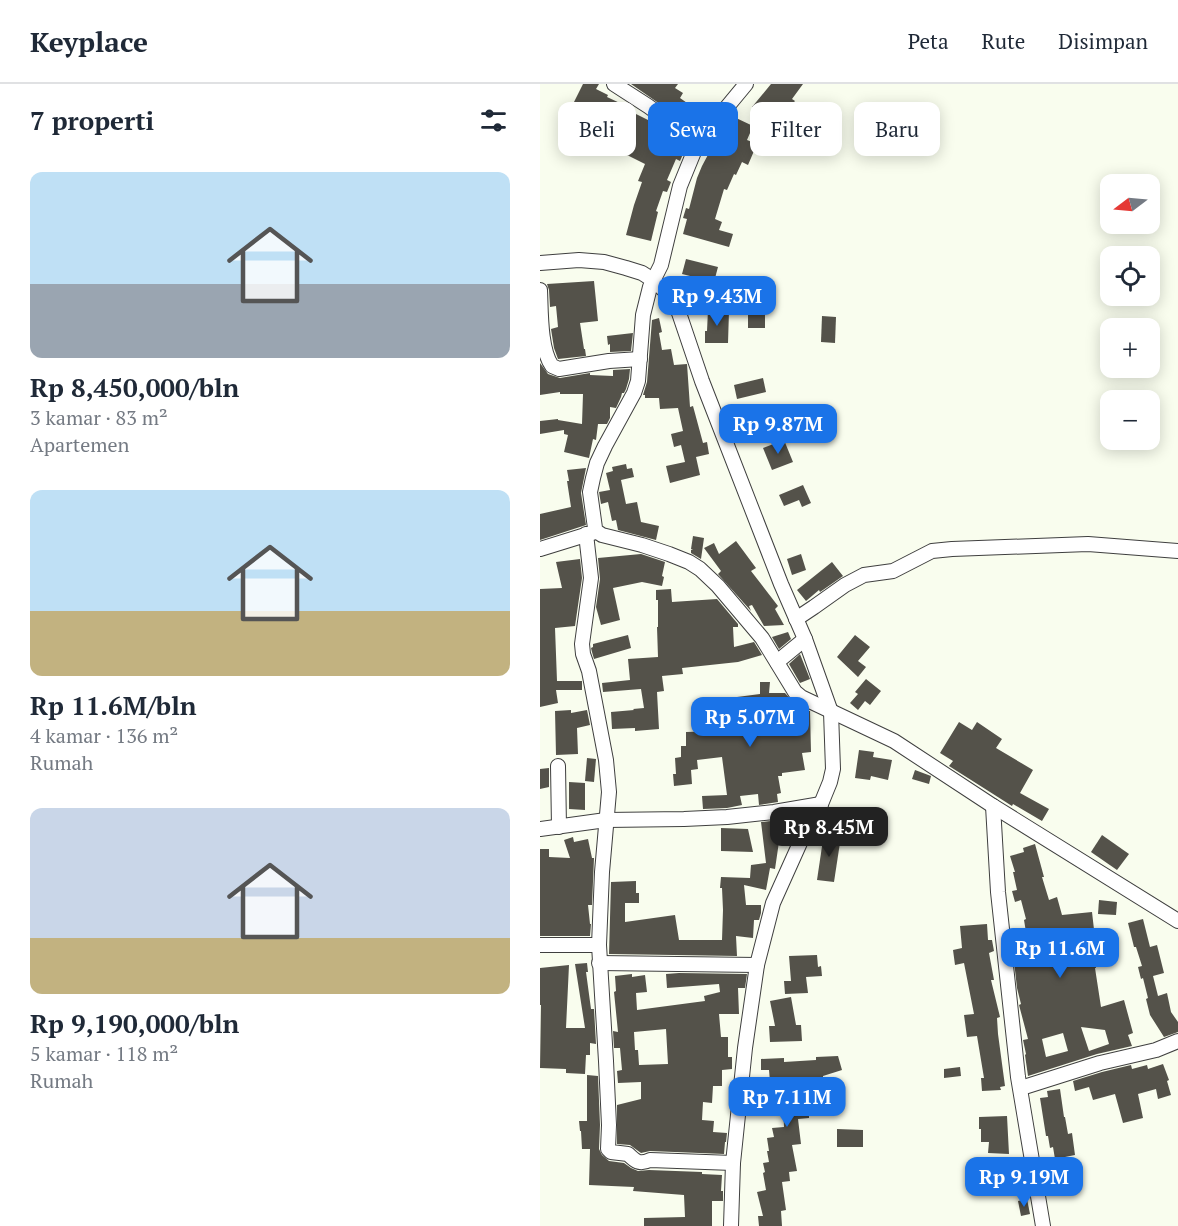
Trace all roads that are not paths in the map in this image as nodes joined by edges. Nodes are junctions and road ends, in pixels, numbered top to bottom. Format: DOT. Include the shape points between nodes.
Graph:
graph roads {
  1 [pos="614,84"];
  2 [pos="746,84"];
  3 [pos="731,102"];
  4 [pos="648,106"];
  5 [pos="693,156"];
  6 [pos="540,263"];
  7 [pos="657,273"];
  8 [pos="540,290"];
  9 [pos="640,359"];
  10 [pos="591,533"];
  11 [pos="540,549"];
  12 [pos="1178,551"];
  13 [pos="796,619"];
  14 [pos="805,639"];
  15 [pos="777,662"];
  16 [pos="837,714"];
  17 [pos="558,766"];
  18 [pos="821,804"];
  19 [pos="993,806"];
  20 [pos="606,819"];
  21 [pos="559,827"];
  22 [pos="540,829"];
  23 [pos="1178,921"];
  24 [pos="540,945"];
  25 [pos="599,945"];
  26 [pos="599,963"];
  27 [pos="756,965"];
  28 [pos="1178,1041"];
  29 [pos="1021,1088"];
  30 [pos="734,1163"];
  31 [pos="731,1226"];
  32 [pos="1043,1226"];
  1 -- 4 [label="street"];
  2 -- 3 [label="street"];
  5 -- 7 [label="street"];
  6 -- 7 [label="street" via="604,262 642,273"];
  7 -- 9 [label="street" via="643,315"];
  7 -- 13 [label="street" via="679,313"];
  8 -- 9 [label="street" via="542,332 552,366 559,369"];
  9 -- 10 [label="street" via="634,393 597,463 590,492 594,525"];
  10 -- 11 [label="street"];
  10 -- 15 [label="street" via="689,562 718,586"];
  10 -- 20 [label="street" via="591,578 582,644 606,760"];
  12 -- 13 [label="street" via="1088,544 932,551 893,571 864,575"];
  13 -- 14 [label="street"];
  14 -- 15 [label="street"];
  14 -- 16 [label="street"];
  15 -- 16 [label="street" via="795,692"];
  16 -- 18 [label="street" via="833,769"];
  16 -- 19 [label="street" via="894,741"];
  17 -- 21 [label="street"];
  18 -- 20 [label="street" via="727,817"];
  18 -- 27 [label="street" via="773,903"];
  19 -- 23 [label="street"];
  19 -- 29 [label="street" via="998,892"];
  20 -- 21 [label="street"];
  20 -- 25 [label="street"];
  21 -- 22 [label="street"];
  24 -- 25 [label="street"];
  25 -- 26 [label="street"];
  26 -- 27 [label="street"];
  26 -- 30 [label="street" via="608,1150 645,1162"];
  27 -- 30 [label="street"];
  28 -- 29 [label="street"];
  29 -- 32 [label="street"];
  30 -- 31 [label="street"];
}
